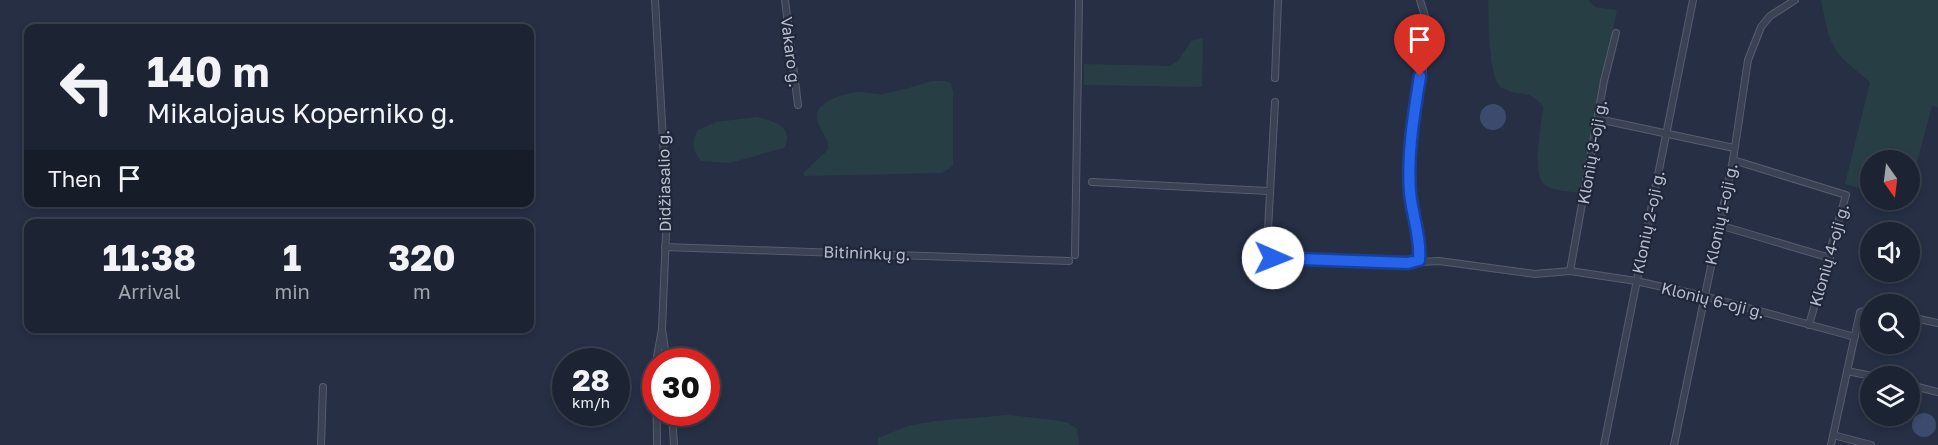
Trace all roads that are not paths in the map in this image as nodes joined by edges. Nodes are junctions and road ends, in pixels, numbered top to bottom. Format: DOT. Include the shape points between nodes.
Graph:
graph roads {
  1 [pos="655,0"];
  2 [pos="784,0"];
  3 [pos="1079,0"];
  4 [pos="1278,0"];
  5 [pos="1420,0"];
  6 [pos="1693,0"];
  7 [pos="1795,0"];
  8 [pos="1616,33"];
  9 [pos="1275,78"];
  10 [pos="1275,102"];
  11 [pos="798,105"];
  12 [pos="1598,120"];
  13 [pos="1666,135"];
  14 [pos="1734,148"];
  15 [pos="1733,160"];
  16 [pos="1092,182"];
  17 [pos="1268,191"];
  18 [pos="1719,225"];
  19 [pos="665,247"];
  20 [pos="1075,255"];
  21 [pos="1830,258"];
  22 [pos="1419,260"];
  23 [pos="1069,261"];
  24 [pos="1569,271"];
  25 [pos="1636,281"];
  26 [pos="1704,296"];
  27 [pos="1860,312"];
  28 [pos="1920,319"];
  29 [pos="1938,323"];
  30 [pos="1809,325"];
  31 [pos="662,329"];
  32 [pos="1855,338"];
  33 [pos="659,348"];
  34 [pos="665,348"];
  35 [pos="1847,370"];
  36 [pos="1860,373"];
  37 [pos="323,387"];
  38 [pos="1920,388"];
  39 [pos="1938,392"];
  40 [pos="657,426"];
  41 [pos="673,426"];
  42 [pos="1833,435"];
  43 [pos="321,445"];
  44 [pos="657,445"];
  45 [pos="674,445"];
  46 [pos="1604,445"];
  47 [pos="1674,445"];
  48 [pos="1831,445"];
  49 [pos="1871,445"];
  1 -- 19 [label="street, Didžiasalio g." via="667,210"];
  2 -- 11 [label="street, Vakaro g."];
  3 -- 20 [label="street"];
  4 -- 9 [label="street"];
  5 -- 22 [label="street" via="1429,28 1411,149 1410,191"];
  6 -- 13 [label="street, Klonių 2-oji g."];
  7 -- 14 [label="street, Klonių 1-oji g." via="1770,16 1756,37"];
  8 -- 12 [label="street, Klonių 3-oji g."];
  10 -- 17 [label="street"];
  12 -- 13 [label="street"];
  12 -- 24 [label="street, Klonių 3-oji g."];
  13 -- 14 [label="street"];
  13 -- 25 [label="street, Klonių 2-oji g."];
  14 -- 15 [label="street, Klonių 1-oji g."];
  15 -- 18 [label="street, Klonių 1-oji g."];
  15 -- 21 [label="street, Klonių 4-oji g." via="1844,192 1846,200"];
  16 -- 17 [label="street"];
  17 -- 22 [label="street, Klonių 6-oji g." via="1267,248 1273,258 1408,263"];
  18 -- 21 [label="street"];
  18 -- 26 [label="street, Klonių 1-oji g."];
  19 -- 23 [label="street, Bitininkų g."];
  19 -- 31 [label="street, Didžiasalio g."];
  21 -- 30 [label="street, Klonių 4-oji g."];
  22 -- 24 [label="street, Klonių 6-oji g." via="1529,274"];
  24 -- 25 [label="street, Klonių 6-oji g."];
  25 -- 26 [label="street, Klonių 6-oji g."];
  25 -- 46 [label="street, Klonių 2-oji g."];
  26 -- 30 [label="street, Klonių 6-oji g."];
  26 -- 47 [label="street, Klonių 1-oji g."];
  27 -- 32 [label="street"];
  28 -- 29 [label="street"];
  30 -- 32 [label="street, Klonių 6-oji g."];
  31 -- 33 [label="street, Didžiasalio g."];
  31 -- 34 [label="street"];
  32 -- 35 [label="street"];
  35 -- 36 [label="street"];
  35 -- 42 [label="street"];
  37 -- 43 [label="street"];
  38 -- 39 [label="street"];
  40 -- 44 [label="street, Didžiasalio g."];
  41 -- 45 [label="street"];
  42 -- 48 [label="street"];
  42 -- 49 [label="street"];
}
